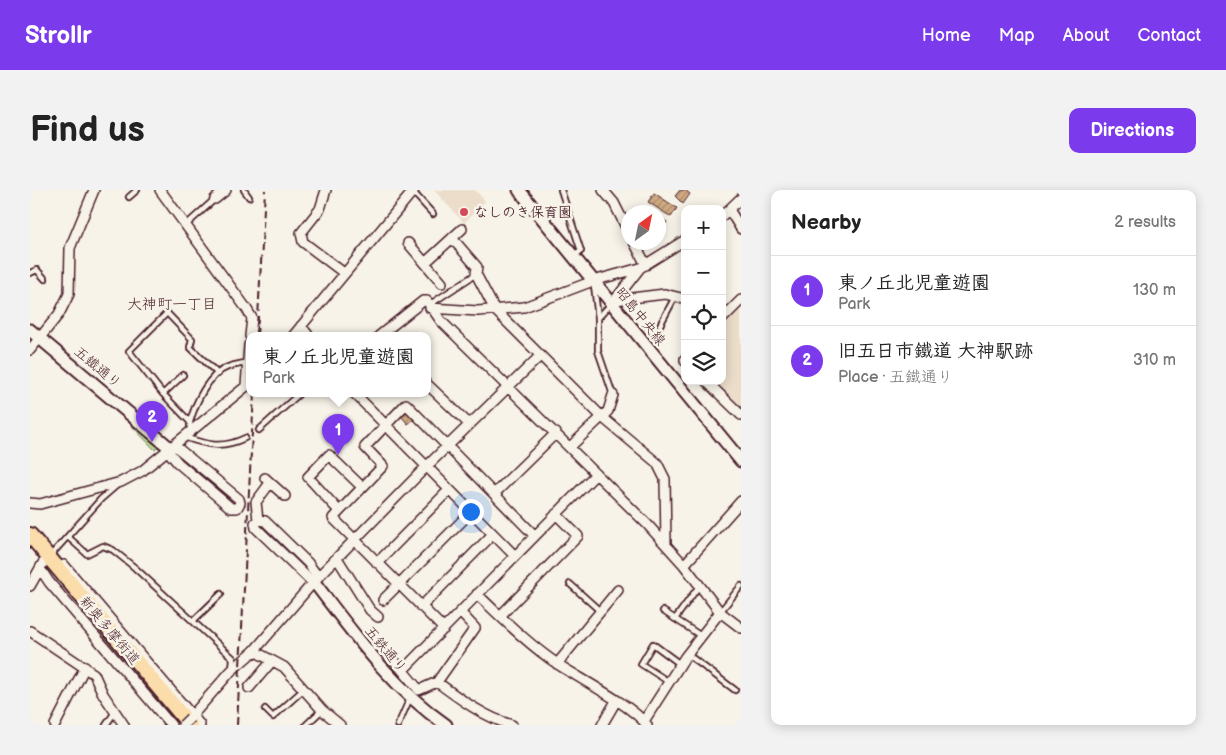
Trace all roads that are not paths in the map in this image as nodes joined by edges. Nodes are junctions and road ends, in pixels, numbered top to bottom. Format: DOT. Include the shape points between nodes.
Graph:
graph roads {
  1 [pos="94,190"];
  2 [pos="137,190"];
  3 [pos="226,190"];
  4 [pos="244,190"];
  5 [pos="326,190"];
  6 [pos="519,190"];
  7 [pos="561,190"];
  8 [pos="603,190"];
  9 [pos="163,191"];
  10 [pos="413,191"];
  11 [pos="129,197"];
  12 [pos="249,197"];
  13 [pos="741,198"];
  14 [pos="215,199"];
  15 [pos="726,213"];
  16 [pos="433,214"];
  17 [pos="621,217"];
  18 [pos="186,225"];
  19 [pos="462,229"];
  20 [pos="741,229"];
  21 [pos="452,238"];
  22 [pos="681,242"];
  23 [pos="408,243"];
  24 [pos="637,250"];
  25 [pos="573,257"];
  26 [pos="425,263"];
  27 [pos="643,266"];
  28 [pos="30,273"];
  29 [pos="344,273"];
  30 [pos="476,274"];
  31 [pos="45,279"];
  32 [pos="593,281"];
  33 [pos="442,283"];
  34 [pos="675,297"];
  35 [pos="681,298"];
  36 [pos="741,300"];
  37 [pos="613,302"];
  38 [pos="430,307"];
  39 [pos="726,307"];
  40 [pos="732,309"];
  41 [pos="495,310"];
  42 [pos="726,315"];
  43 [pos="598,318"];
  44 [pos="660,325"];
  45 [pos="301,326"];
  46 [pos="30,330"];
  47 [pos="250,332"];
  48 [pos="296,332"];
  49 [pos="306,332"];
  50 [pos="384,332"];
  51 [pos="40,338"];
  52 [pos="30,350"];
  53 [pos="540,356"];
  54 [pos="246,362"];
  55 [pos="218,374"];
  56 [pos="183,375"];
  57 [pos="710,385"];
  58 [pos="508,386"];
  59 [pos="246,387"];
  60 [pos="431,388"];
  61 [pos="163,394"];
  62 [pos="613,395"];
  63 [pos="295,397"];
  64 [pos="358,397"];
  65 [pos="741,415"];
  66 [pos="602,417"];
  67 [pos="190,422"];
  68 [pos="468,424"];
  69 [pos="385,426"];
  70 [pos="259,430"];
  71 [pos="556,433"];
  72 [pos="187,435"];
  73 [pos="245,438"];
  74 [pos="447,446"];
  75 [pos="570,447"];
  76 [pos="170,448"];
  77 [pos="741,461"];
  78 [pos="426,467"];
  79 [pos="596,474"];
  80 [pos="120,482"];
  81 [pos="362,488"];
  82 [pos="449,490"];
  83 [pos="494,494"];
  84 [pos="285,496"];
  85 [pos="741,501"];
  86 [pos="30,504"];
  87 [pos="340,511"];
  88 [pos="471,512"];
  89 [pos="556,514"];
  90 [pos="493,534"];
  91 [pos="30,535"];
  92 [pos="535,536"];
  93 [pos="68,537"];
  94 [pos="354,540"];
  95 [pos="666,544"];
  96 [pos="30,547"];
  97 [pos="515,556"];
  98 [pos="336,558"];
  99 [pos="377,563"];
  100 [pos="44,564"];
  101 [pos="684,565"];
  102 [pos="315,581"];
  103 [pos="399,584"];
  104 [pos="570,584"];
  105 [pos="700,584"];
  106 [pos="30,586"];
  107 [pos="741,586"];
  108 [pos="618,590"];
  109 [pos="221,594"];
  110 [pos="478,594"];
  111 [pos="383,600"];
  112 [pos="422,607"];
  113 [pos="663,611"];
  114 [pos="460,612"];
  115 [pos="601,612"];
  116 [pos="720,612"];
  117 [pos="500,616"];
  118 [pos="378,617"];
  119 [pos="675,619"];
  120 [pos="193,621"];
  121 [pos="741,628"];
  122 [pos="444,629"];
  123 [pos="30,631"];
  124 [pos="701,636"];
  125 [pos="254,652"];
  126 [pos="388,653"];
  127 [pos="687,654"];
  128 [pos="272,661"];
  129 [pos="557,664"];
  130 [pos="680,664"];
  131 [pos="85,667"];
  132 [pos="402,670"];
  133 [pos="231,671"];
  134 [pos="437,682"];
  135 [pos="669,682"];
  136 [pos="248,688"];
  137 [pos="304,689"];
  138 [pos="735,690"];
  139 [pos="410,698"];
  140 [pos="616,702"];
  141 [pos="265,709"];
  142 [pos="322,710"];
  143 [pos="115,712"];
  144 [pos="187,722"];
  145 [pos="498,723"];
  146 [pos="646,723"];
  147 [pos="55,725"];
  148 [pos="106,725"];
  149 [pos="124,725"];
  150 [pos="172,725"];
  151 [pos="200,725"];
  152 [pos="306,725"];
  153 [pos="340,725"];
  154 [pos="398,725"];
  155 [pos="446,725"];
  156 [pos="512,725"];
  157 [pos="602,725"];
  1 -- 51 [label="street" via="70,248 69,294 60,314"];
  2 -- 11 [label="lane"];
  3 -- 14 [label="street"];
  4 -- 12 [label="lane"];
  5 -- 29 [label="street" via="320,209 301,233 303,242"];
  6 -- 25 [label="street, 昭島中央線"];
  7 -- 25 [label="lane" via="581,251"];
  8 -- 17 [label="street"];
  9 -- 18 [label="street"];
  10 -- 16 [label="lane"];
  10 -- 29 [label="street"];
  13 -- 15 [label="street"];
  14 -- 18 [label="lane"];
  15 -- 20 [label="street"];
  18 -- 47 [label="street" via="252,318"];
  19 -- 21 [label="street"];
  21 -- 26 [label="street"];
  21 -- 30 [label="street" via="477,267"];
  22 -- 27 [label="street"];
  23 -- 26 [label="street"];
  24 -- 27 [label="street"];
  25 -- 32 [label="street, 昭島中央線"];
  26 -- 33 [label="street"];
  27 -- 32 [label="street"];
  27 -- 37 [label="street"];
  28 -- 31 [label="lane" via="37,270"];
  29 -- 45 [label="street"];
  30 -- 38 [label="lane"];
  30 -- 41 [label="street"];
  32 -- 37 [label="street, 昭島中央線"];
  32 -- 41 [label="street" via="524,307"];
  32 -- 43 [label="lane"];
  34 -- 35 [label="street"];
  34 -- 37 [label="street" via="664,294"];
  34 -- 44 [label="lane"];
  36 -- 40 [label="street"];
  37 -- 43 [label="lane"];
  37 -- 77 [label="street, 昭島中央線"];
  38 -- 41 [label="street"];
  38 -- 50 [label="street" via="427,301 423,301"];
  38 -- 58 [label="street"];
  39 -- 40 [label="street"];
  40 -- 42 [label="street"];
  41 -- 53 [label="street"];
  43 -- 62 [label="lane" via="598,351"];
  45 -- 48 [label="street"];
  45 -- 49 [label="street"];
  46 -- 51 [label="street, 五鐵通り"];
  51 -- 52 [label="street"];
  51 -- 76 [label="street, 五鐵通り"];
  53 -- 58 [label="street"];
  53 -- 66 [label="street"];
  54 -- 55 [label="lane" via="226,367"];
  55 -- 61 [label="lane" via="190,347 192,339 166,313 129,351"];
  55 -- 67 [label="lane" via="199,395"];
  56 -- 61 [label="lane"];
  57 -- 65 [label="street"];
  58 -- 68 [label="street"];
  58 -- 71 [label="street"];
  59 -- 72 [label="street"];
  60 -- 68 [label="street"];
  61 -- 67 [label="lane"];
  62 -- 66 [label="street" via="608,411"];
  63 -- 70 [label="lane"];
  64 -- 69 [label="street"];
  66 -- 75 [label="street"];
  66 -- 95 [label="street" via="657,463 665,478"];
  67 -- 72 [label="lane"];
  68 -- 74 [label="street"];
  69 -- 74 [label="street" via="406,404"];
  69 -- 78 [label="street"];
  69 -- 81 [label="street" via="365,447 383,466"];
  71 -- 75 [label="street"];
  71 -- 83 [label="street"];
  72 -- 73 [label="lane" via="218,446"];
  72 -- 76 [label="street"];
  74 -- 78 [label="street"];
  74 -- 83 [label="street"];
  75 -- 79 [label="street"];
  76 -- 76 [label="street" via="239,499 237,508 230,508 178,463"];
  76 -- 80 [label="street" via="142,471"];
  78 -- 82 [label="street"];
  78 -- 94 [label="street"];
  79 -- 89 [label="street"];
  79 -- 95 [label="street"];
  80 -- 86 [label="street"];
  80 -- 93 [label="lane"];
  81 -- 87 [label="street"];
  81 -- 87 [label="street" via="329,454 308,477"];
  82 -- 88 [label="street"];
  82 -- 99 [label="street"];
  83 -- 92 [label="street"];
  84 -- 102 [label="street" via="268,481 256,502 258,520 265,521 308,563"];
  85 -- 101 [label="street"];
  87 -- 94 [label="street" via="333,518"];
  88 -- 90 [label="street"];
  88 -- 103 [label="street"];
  89 -- 92 [label="street"];
  89 -- 117 [label="street" via="578,536"];
  90 -- 97 [label="street"];
  90 -- 112 [label="street"];
  91 -- 100 [label="main road, 新奥多摩街道"];
  92 -- 97 [label="street"];
  93 -- 100 [label="lane"];
  93 -- 120 [label="lane" via="87,554 103,546 113,550"];
  94 -- 98 [label="street"];
  94 -- 99 [label="street"];
  95 -- 101 [label="street"];
  96 -- 100 [label="main road, 新奥多摩街道"];
  97 -- 110 [label="street"];
  98 -- 102 [label="street"];
  98 -- 118 [label="street"];
  99 -- 103 [label="street"];
  100 -- 106 [label="street"];
  100 -- 144 [label="main road, 新奥多摩街道"];
  100 -- 150 [label="street" via="48,582"];
  101 -- 105 [label="street"];
  102 -- 125 [label="street"];
  102 -- 139 [label="street, 五鉄通り" via="363,645"];
  103 -- 111 [label="street"];
  103 -- 112 [label="street"];
  104 -- 115 [label="lane"];
  105 -- 116 [label="street"];
  105 -- 119 [label="lane"];
  107 -- 116 [label="lane"];
  108 -- 115 [label="street"];
  109 -- 120 [label="lane"];
  110 -- 114 [label="street"];
  110 -- 117 [label="street"];
  112 -- 122 [label="street"];
  113 -- 119 [label="lane"];
  114 -- 122 [label="street"];
  114 -- 134 [label="street" via="475,628"];
  115 -- 129 [label="street"];
  116 -- 121 [label="street"];
  116 -- 124 [label="street"];
  117 -- 129 [label="street"];
  119 -- 124 [label="lane"];
  120 -- 133 [label="lane" via="233,658"];
  122 -- 132 [label="street"];
  123 -- 131 [label="street"];
  124 -- 127 [label="street"];
  125 -- 128 [label="street"];
  125 -- 133 [label="street"];
  126 -- 132 [label="street"];
  127 -- 130 [label="street"];
  127 -- 138 [label="lane"];
  128 -- 136 [label="street"];
  128 -- 137 [label="street" via="284,667"];
  129 -- 140 [label="street"];
  130 -- 135 [label="street"];
  130 -- 135 [label="lane" via="653,644 641,664"];
  131 -- 143 [label="street" via="94,674"];
  131 -- 147 [label="street"];
  132 -- 134 [label="street" via="419,690"];
  133 -- 144 [label="street"];
  134 -- 145 [label="street"];
  135 -- 146 [label="street"];
  137 -- 141 [label="lane" via="273,717"];
  137 -- 142 [label="street"];
  139 -- 154 [label="lane"];
  139 -- 155 [label="street, 五鉄通り"];
  140 -- 146 [label="street"];
  140 -- 157 [label="street"];
  142 -- 152 [label="lane"];
  142 -- 153 [label="street"];
  143 -- 148 [label="lane"];
  143 -- 149 [label="street"];
  144 -- 151 [label="street"];
  145 -- 156 [label="street"];
}
